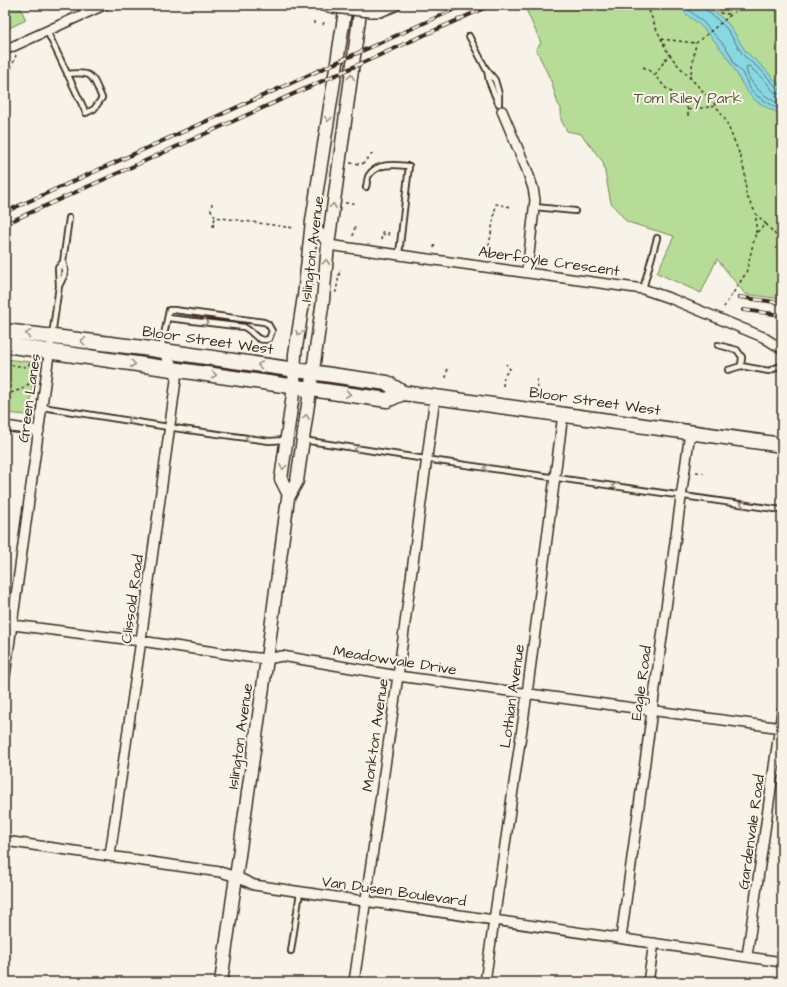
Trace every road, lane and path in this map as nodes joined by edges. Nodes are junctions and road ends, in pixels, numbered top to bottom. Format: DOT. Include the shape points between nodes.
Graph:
graph roads {
  1 [pos="104,5"];
  2 [pos="346,5"];
  3 [pos="395,5"];
  4 [pos="647,5"];
  5 [pos="711,5"];
  6 [pos="743,5"];
  7 [pos="328,6"];
  8 [pos="365,8"];
  9 [pos="731,14"];
  10 [pos="314,21"];
  11 [pos="314,24"];
  12 [pos="47,31"];
  13 [pos="469,36"];
  14 [pos="660,39"];
  15 [pos="21,43"];
  16 [pos="696,43"];
  17 [pos="5,50"];
  18 [pos="669,54"];
  19 [pos="643,67"];
  20 [pos="68,74"];
  21 [pos="655,75"];
  22 [pos="690,79"];
  23 [pos="7,80"];
  24 [pos="716,106"];
  25 [pos="500,107"];
  26 [pos="687,110"];
  27 [pos="688,116"];
  28 [pos="373,153"];
  29 [pos="351,163"];
  30 [pos="366,187"];
  31 [pos="345,203"];
  32 [pos="355,203"];
  33 [pos="212,204"];
  34 [pos="510,207"];
  35 [pos="535,207"];
  36 [pos="575,211"];
  37 [pos="756,214"];
  38 [pos="215,217"];
  39 [pos="69,218"];
  40 [pos="312,221"];
  41 [pos="766,224"];
  42 [pos="213,227"];
  43 [pos="355,227"];
  44 [pos="294,228"];
  45 [pos="383,229"];
  46 [pos="389,230"];
  47 [pos="756,233"];
  48 [pos="382,234"];
  49 [pos="353,236"];
  50 [pos="656,238"];
  51 [pos="381,240"];
  52 [pos="782,242"];
  53 [pos="435,244"];
  54 [pos="328,245"];
  55 [pos="434,248"];
  56 [pos="399,254"];
  57 [pos="485,266"];
  58 [pos="340,269"];
  59 [pos="527,272"];
  60 [pos="643,289"];
  61 [pos="336,292"];
  62 [pos="304,296"];
  63 [pos="323,300"];
  64 [pos="724,307"];
  65 [pos="168,318"];
  66 [pos="5,330"];
  67 [pos="52,337"];
  68 [pos="5,345"];
  69 [pos="718,345"];
  70 [pos="782,349"];
  71 [pos="161,350"];
  72 [pos="50,352"];
  73 [pos="33,361"];
  74 [pos="5,364"];
  75 [pos="506,364"];
  76 [pos="782,365"];
  77 [pos="448,366"];
  78 [pos="741,366"];
  79 [pos="176,370"];
  80 [pos="295,370"];
  81 [pos="728,370"];
  82 [pos="312,372"];
  83 [pos="446,378"];
  84 [pos="537,379"];
  85 [pos="46,382"];
  86 [pos="294,386"];
  87 [pos="503,386"];
  88 [pos="310,389"];
  89 [pos="538,391"];
  90 [pos="403,393"];
  91 [pos="5,395"];
  92 [pos="435,397"];
  93 [pos="42,407"];
  94 [pos="563,414"];
  95 [pos="5,426"];
  96 [pos="169,427"];
  97 [pos="39,431"];
  98 [pos="690,432"];
  99 [pos="286,440"];
  100 [pos="303,440"];
  101 [pos="782,445"];
  102 [pos="426,460"];
  103 [pos="696,472"];
  104 [pos="704,472"];
  105 [pos="555,477"];
  106 [pos="289,495"];
  107 [pos="681,495"];
  108 [pos="782,510"];
  109 [pos="9,624"];
  110 [pos="141,641"];
  111 [pos="267,659"];
  112 [pos="5,676"];
  113 [pos="398,676"];
  114 [pos="527,694"];
  115 [pos="652,710"];
  116 [pos="782,711"];
  117 [pos="781,728"];
  118 [pos="5,841"];
  119 [pos="110,855"];
  120 [pos="236,877"];
  121 [pos="300,892"];
  122 [pos="366,901"];
  123 [pos="494,920"];
  124 [pos="621,938"];
  125 [pos="654,943"];
  126 [pos="291,951"];
  127 [pos="747,956"];
  128 [pos="782,962"];
  129 [pos="221,982"];
  130 [pos="354,982"];
  131 [pos="485,982"];
  132 [pos="648,982"];
  1 -- 12 [label="street"];
  2 -- 40 [label="main road, Islington Avenue, one-way"];
  3 -- 8 [label="street" via="380,11"];
  4 -- 14 [label="path"];
  5 -- 9 [label="path" via="719,13"];
  6 -- 9 [label="path"];
  7 -- 8 [label="street, bridge"];
  54 -- 8 [label="main road, Islington Avenue, one-way"];
  9 -- 16 [label="path"];
  10 -- 11 [label="path"];
  12 -- 15 [label="street"];
  12 -- 20 [label="lane"];
  13 -- 25 [label="lane" via="498,86"];
  14 -- 16 [label="path"];
  14 -- 18 [label="path"];
  15 -- 17 [label="street"];
  15 -- 23 [label="path"];
  16 -- 22 [label="path"];
  18 -- 21 [label="path"];
  18 -- 22 [label="path"];
  19 -- 21 [label="path"];
  20 -- 20 [label="lane" via="86,113 94,109 102,98 93,78 82,73"];
  21 -- 26 [label="path" via="668,90 682,100"];
  22 -- 24 [label="path"];
  24 -- 26 [label="path"];
  24 -- 37 [label="path" via="740,155 745,174 746,194"];
  25 -- 35 [label="street" via="527,170 533,188"];
  26 -- 27 [label="path"];
  28 -- 29 [label="path" via="362,164"];
  30 -- 56 [label="lane" via="368,176 375,169 388,165 409,166"];
  31 -- 32 [label="path"];
  33 -- 38 [label="path" via="211,210"];
  34 -- 57 [label="path" via="496,204"];
  35 -- 36 [label="lane"];
  35 -- 59 [label="street"];
  37 -- 41 [label="path"];
  37 -- 47 [label="path"];
  38 -- 42 [label="path"];
  38 -- 44 [label="path"];
  39 -- 67 [label="lane" via="63,262 66,270 59,286"];
  40 -- 54 [label="street"];
  40 -- 62 [label="main road, Islington Avenue"];
  41 -- 47 [label="path"];
  41 -- 52 [label="path"];
  43 -- 49 [label="path"];
  45 -- 48 [label="path"];
  46 -- 48 [label="path" via="388,235"];
  47 -- 64 [label="path" via="746,273"];
  48 -- 51 [label="path"];
  50 -- 60 [label="lane"];
  53 -- 55 [label="path"];
  54 -- 56 [label="street, Aberfoyle Crescent"];
  63 -- 54 [label="main road, Islington Avenue, one-way"];
  56 -- 57 [label="street, Aberfoyle Crescent"];
  57 -- 59 [label="street, Aberfoyle Crescent"];
  58 -- 61 [label="path"];
  59 -- 60 [label="street, Aberfoyle Crescent"];
  60 -- 70 [label="street, Aberfoyle Crescent" via="763,337"];
  62 -- 63 [label="main road"];
  62 -- 80 [label="main road, Islington Avenue, one-way"];
  63 -- 82 [label="main road, Islington Avenue"];
  65 -- 65 [label="lane, one-way" via="244,327 264,341 269,339 272,331 264,322 179,310 169,310"];
  65 -- 71 [label="lane"];
  67 -- 66 [label="main road, Bloor Street West, one-way"];
  71 -- 67 [label="main road, Bloor Street West, one-way"];
  67 -- 72 [label="street, Green Lanes"];
  68 -- 72 [label="main road, Bloor Street West"];
  69 -- 78 [label="lane" via="737,350 742,357"];
  71 -- 79 [label="street"];
  80 -- 71 [label="main road, Bloor Street West, one-way"];
  72 -- 79 [label="main road, Bloor Street West, one-way"];
  72 -- 85 [label="street, Green Lanes"];
  73 -- 74 [label="path" via="26,367"];
  75 -- 87 [label="path" via="510,369 504,376"];
  76 -- 78 [label="lane" via="769,371"];
  77 -- 83 [label="path"];
  78 -- 81 [label="lane"];
  79 -- 86 [label="main road, Bloor Street West, one-way"];
  79 -- 96 [label="street, Clissold Road"];
  80 -- 82 [label="main road, Bloor Street West"];
  80 -- 86 [label="main road, Islington Avenue"];
  82 -- 88 [label="main road, Islington Avenue"];
  82 -- 90 [label="main road, Bloor Street West" via="387,383"];
  84 -- 89 [label="path"];
  85 -- 91 [label="path" via="34,380 22,389"];
  85 -- 93 [label="street, Green Lanes"];
  86 -- 88 [label="main road, Bloor Street West"];
  86 -- 99 [label="main road, Islington Avenue"];
  88 -- 90 [label="main road, Bloor Street West, one-way" via="387,400"];
  100 -- 88 [label="main road, Islington Avenue, one-way"];
  90 -- 92 [label="main road, Bloor Street West"];
  92 -- 94 [label="main road, Bloor Street West"];
  92 -- 102 [label="street, Monkton Avenue"];
  96 -- 93 [label="lane, one-way"];
  93 -- 97 [label="street, Green Lanes"];
  94 -- 98 [label="main road, Bloor Street West"];
  94 -- 105 [label="street, Lothian Avenue"];
  95 -- 97 [label="street"];
  99 -- 96 [label="lane, one-way" via="269,441"];
  96 -- 110 [label="street, Clissold Road"];
  97 -- 109 [label="street, Green Lanes"];
  98 -- 101 [label="main road, Bloor Street West"];
  98 -- 107 [label="street, Eagle Road"];
  99 -- 106 [label="main road, Islington Avenue, one-way" via="282,478"];
  102 -- 100 [label="lane, one-way"];
  100 -- 106 [label="main road, Islington Avenue" via="297,481"];
  105 -- 102 [label="lane, one-way"];
  102 -- 113 [label="street, Monkton Avenue"];
  103 -- 104 [label="path"];
  107 -- 105 [label="lane, one-way"];
  105 -- 114 [label="street, Lothian Avenue"];
  106 -- 111 [label="main road, Islington Avenue"];
  108 -- 107 [label="lane, one-way"];
  107 -- 115 [label="street, Eagle Road"];
  109 -- 110 [label="street, Meadowvale Drive"];
  109 -- 112 [label="street, Green Lanes"];
  110 -- 111 [label="street, Meadowvale Drive"];
  110 -- 119 [label="street, Clissold Road"];
  111 -- 113 [label="street, Meadowvale Drive" via="282,656"];
  111 -- 120 [label="main road, Islington Avenue"];
  113 -- 114 [label="street, Meadowvale Drive"];
  113 -- 122 [label="street, Monkton Avenue"];
  114 -- 115 [label="street, Meadowvale Drive"];
  114 -- 123 [label="street, Lothian Avenue"];
  115 -- 117 [label="street, Meadowvale Drive"];
  115 -- 124 [label="street, Eagle Road"];
  116 -- 117 [label="street, Gardenvale Road"];
  117 -- 127 [label="street, Gardenvale Road"];
  118 -- 119 [label="street, Van Dusen Boulevard"];
  119 -- 120 [label="street, Van Dusen Boulevard" via="220,872"];
  120 -- 121 [label="street, Van Dusen Boulevard" via="254,885"];
  120 -- 129 [label="main road, Islington Avenue"];
  121 -- 122 [label="street, Van Dusen Boulevard"];
  121 -- 126 [label="lane"];
  122 -- 123 [label="street, Van Dusen Boulevard"];
  122 -- 130 [label="street, Monkton Avenue"];
  123 -- 124 [label="street, Van Dusen Boulevard"];
  123 -- 131 [label="street, Lothian Avenue"];
  124 -- 125 [label="street, Van Dusen Boulevard"];
  125 -- 127 [label="street, Van Dusen Boulevard"];
  125 -- 132 [label="street"];
  127 -- 128 [label="street, Van Dusen Boulevard"];
}
